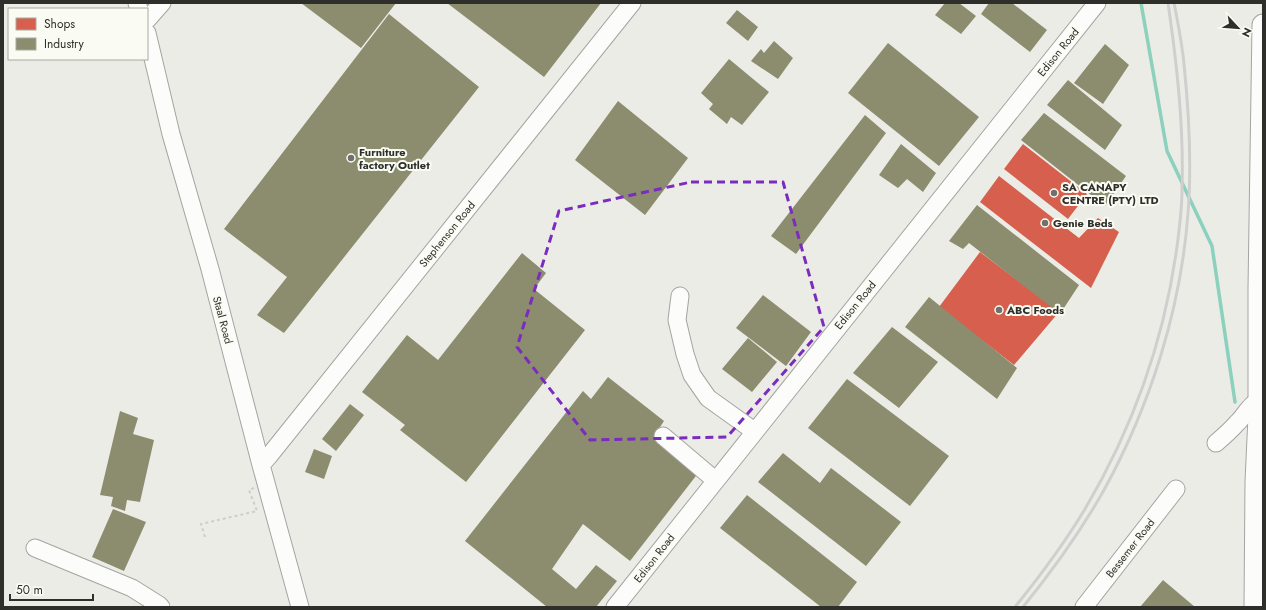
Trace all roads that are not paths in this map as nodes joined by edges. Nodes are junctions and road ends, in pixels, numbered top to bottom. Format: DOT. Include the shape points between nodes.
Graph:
graph roads {
  1 [pos="162,3"];
  2 [pos="632,3"];
  3 [pos="1097,3"];
  4 [pos="148,19"];
  5 [pos="1263,25"];
  6 [pos="148,37"];
  7 [pos="680,296"];
  8 [pos="1261,408"];
  9 [pos="754,431"];
  10 [pos="663,436"];
  11 [pos="1216,443"];
  12 [pos="261,465"];
  13 [pos="715,480"];
  14 [pos="1176,490"];
  15 [pos="35,548"];
  16 [pos="160,607"];
  17 [pos="300,607"];
  18 [pos="615,607"];
  19 [pos="1084,607"];
  20 [pos="1255,607"];
  1 -- 4 [label="street"];
  2 -- 12 [label="street, Stephenson Road"];
  3 -- 9 [label="street, Edison Road"];
  5 -- 8 [label="main road" via="1259,289"];
  6 -- 12 [label="street, Staal Road" via="170,134 210,269"];
  7 -- 9 [label="street" via="677,320 692,375 708,398"];
  8 -- 11 [label="street" via="1238,422"];
  8 -- 20 [label="main road" via="1256,482"];
  9 -- 13 [label="street, Edison Road"];
  10 -- 13 [label="street"];
  12 -- 17 [label="street, Staal Road"];
  13 -- 18 [label="street, Edison Road"];
  14 -- 19 [label="street, Bessemer Road"];
  15 -- 16 [label="street" via="132,588"];
}
